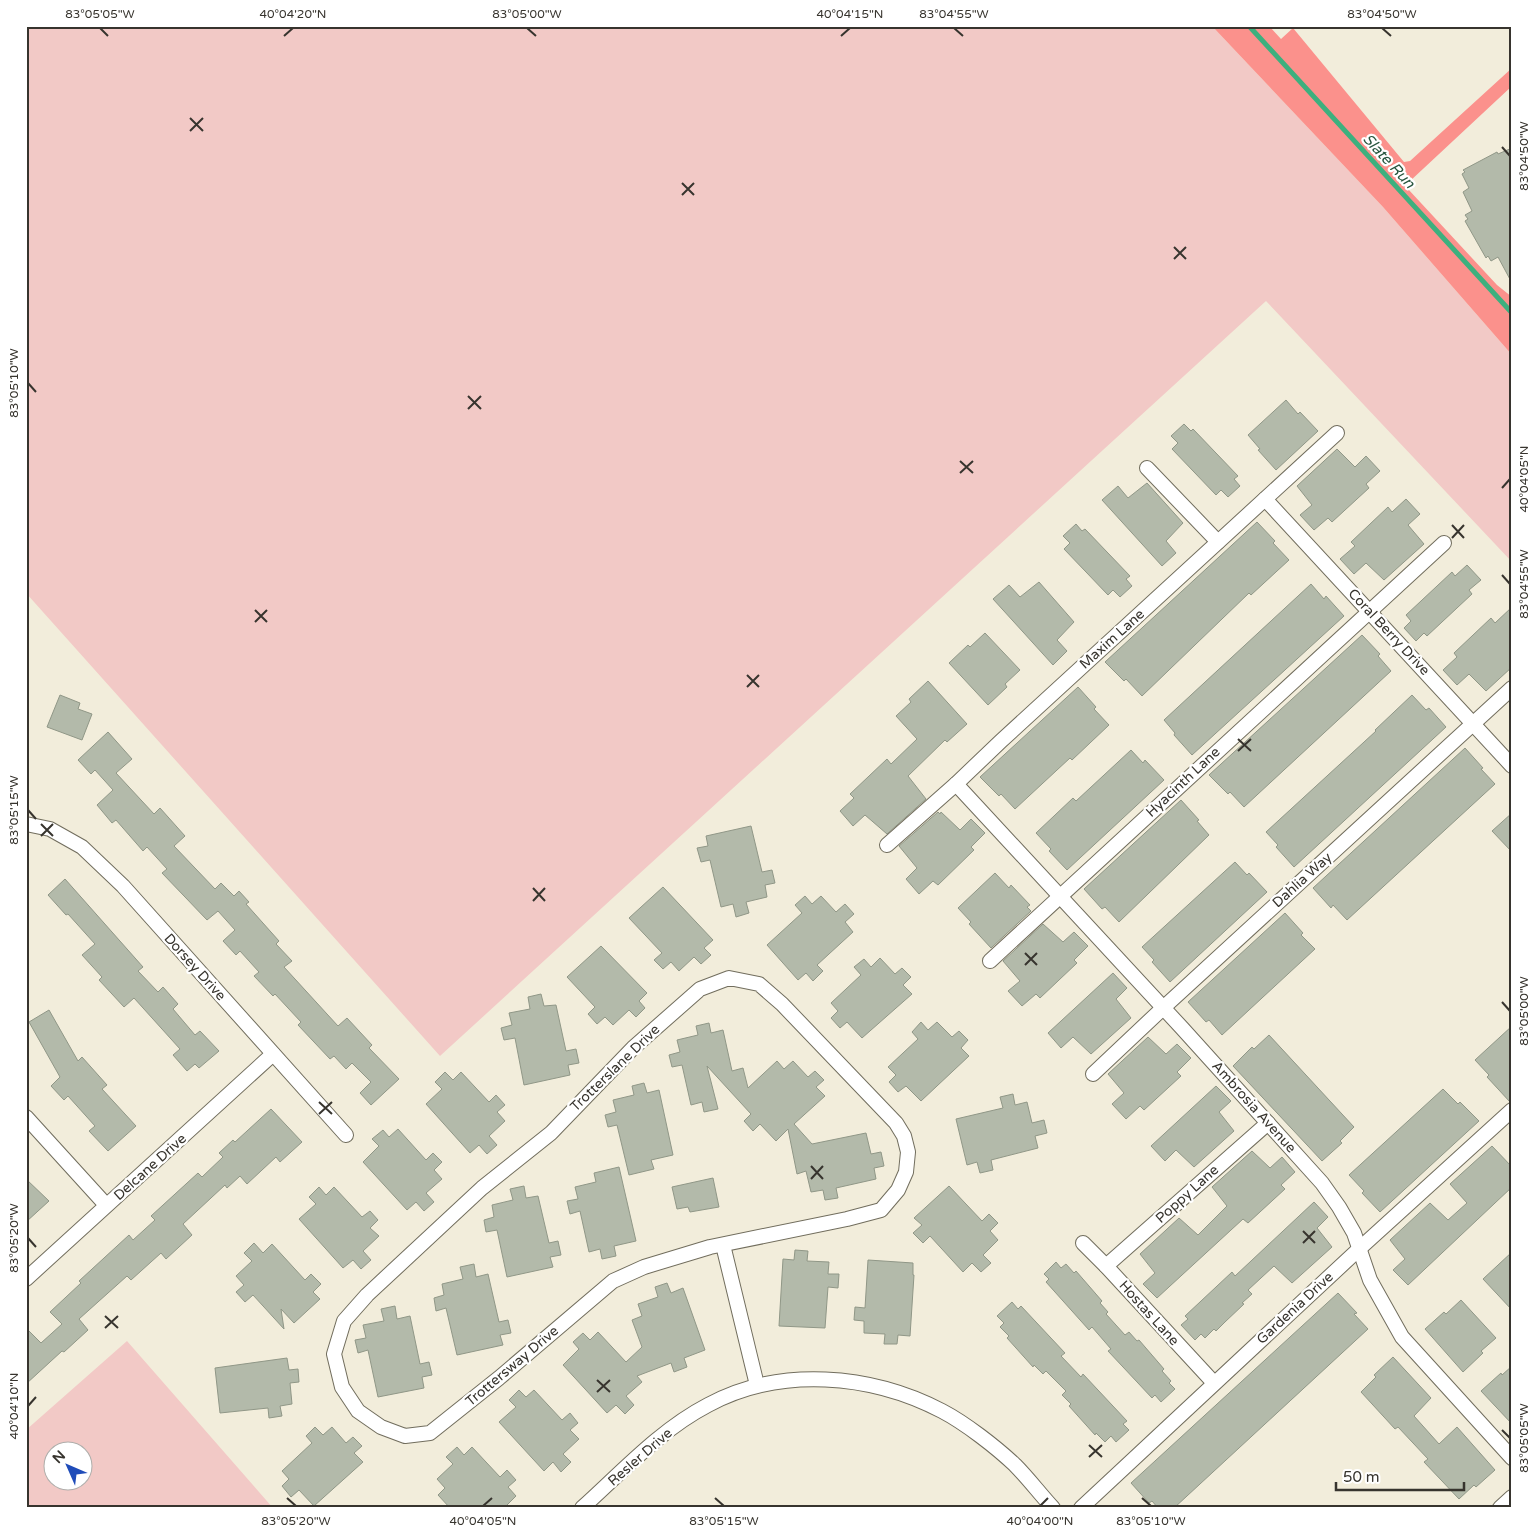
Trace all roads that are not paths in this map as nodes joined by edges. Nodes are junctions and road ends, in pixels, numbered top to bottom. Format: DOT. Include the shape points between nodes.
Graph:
graph roads {
  1 [pos="1337,432"];
  2 [pos="1147,468"];
  3 [pos="1265,499"];
  4 [pos="1218,542"];
  5 [pos="1444,543"];
  6 [pos="1370,611"];
  7 [pos="1512,688"];
  8 [pos="1473,724"];
  9 [pos="1512,766"];
  10 [pos="956,784"];
  11 [pos="26,824"];
  12 [pos="888,845"];
  13 [pos="1060,896"];
  14 [pos="990,961"];
  15 [pos="1163,1008"];
  16 [pos="274,1054"];
  17 [pos="1094,1074"];
  18 [pos="1512,1110"];
  19 [pos="26,1117"];
  20 [pos="1268,1122"];
  21 [pos="346,1135"];
  22 [pos="908,1152"];
  23 [pos="106,1205"];
  24 [pos="1083,1243"];
  25 [pos="722,1245"];
  26 [pos="1359,1249"];
  27 [pos="1106,1266"];
  28 [pos="26,1279"];
  29 [pos="334,1354"];
  30 [pos="1214,1384"];
  31 [pos="757,1385"];
  32 [pos="1512,1458"];
  33 [pos="1512,1497"];
  34 [pos="582,1508"];
  35 [pos="1053,1508"];
  36 [pos="1081,1508"];
  37 [pos="1500,1508"];
  1 -- 3 [label="street, Maxim Lane"];
  2 -- 4 [label="street"];
  3 -- 4 [label="street, Maxim Lane"];
  3 -- 6 [label="street, Coral Berry Drive"];
  4 -- 10 [label="street, Maxim Lane"];
  5 -- 6 [label="street, Hyacinth Lane"];
  6 -- 8 [label="street, Coral Berry Drive"];
  6 -- 13 [label="street, Hyacinth Lane"];
  7 -- 8 [label="street, Dahlia Way"];
  8 -- 9 [label="street, Coral Berry Drive"];
  8 -- 15 [label="street, Dahlia Way"];
  10 -- 12 [label="street, Maxim Lane"];
  10 -- 13 [label="street, Ambrosia Avenue"];
  11 -- 16 [label="street, Dorsey Drive" via="50,829 82,847 123,886"];
  13 -- 14 [label="street, Hyacinth Lane"];
  13 -- 15 [label="street, Ambrosia Avenue"];
  15 -- 17 [label="street, Dahlia Way"];
  15 -- 20 [label="street, Ambrosia Avenue"];
  16 -- 21 [label="street, Dorsey Drive"];
  16 -- 23 [label="street, Delcane Drive"];
  18 -- 26 [label="street, Gardenia Drive"];
  19 -- 23 [label="street"];
  20 -- 26 [label="street, Ambrosia Avenue" via="1322,1183 1354,1232"];
  20 -- 27 [label="street, Poppy Lane"];
  22 -- 25 [label="street, Trottersway Drive" via="906,1172 898,1190 881,1210"];
  22 -- 29 [label="street, Trotterslane Drive" via="896,1123 782,1004 759,984 729,978 700,989 679,1007 616,1064 550,1133 482,1188 367,1296 344,1321"];
  23 -- 28 [label="street, Delcane Drive"];
  24 -- 27 [label="street, Hostas Lane"];
  25 -- 29 [label="street, Trottersway Drive" via="644,1267 613,1281 430,1433 405,1436 381,1427 358,1411 342,1386"];
  25 -- 31 [label="street"];
  26 -- 30 [label="street, Gardenia Drive"];
  26 -- 32 [label="street, Ambrosia Avenue" via="1370,1280 1402,1337"];
  27 -- 30 [label="street, Hostas Lane"];
  30 -- 36 [label="street, Gardenia Drive"];
  31 -- 34 [label="street, Resler Drive" via="708,1404 660,1437"];
  31 -- 35 [label="street, Resler Drive" via="806,1379 858,1382 906,1394 943,1411 976,1434 1015,1465"];
  33 -- 37 [label="street"];
}
